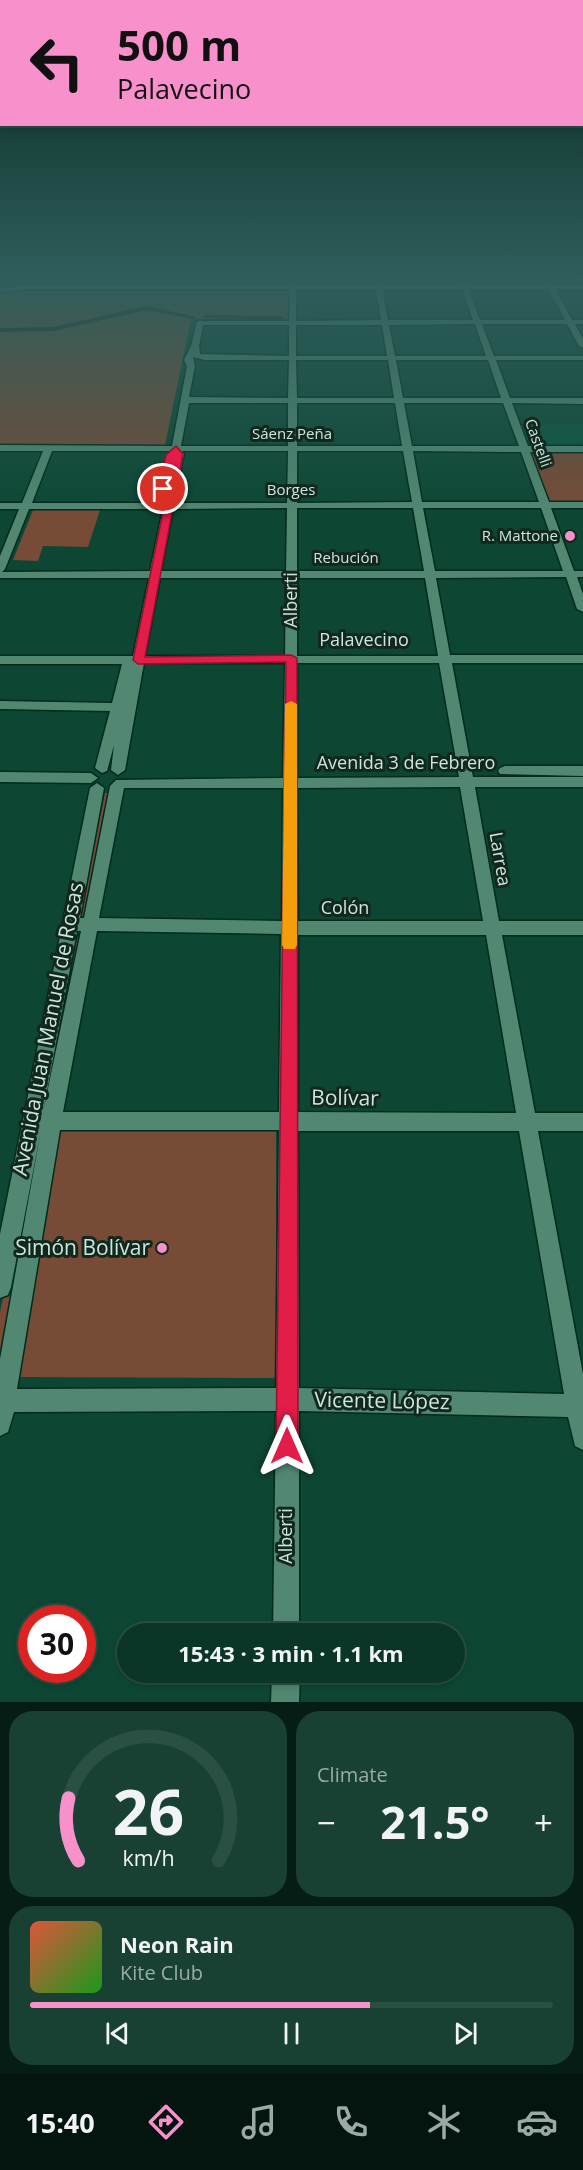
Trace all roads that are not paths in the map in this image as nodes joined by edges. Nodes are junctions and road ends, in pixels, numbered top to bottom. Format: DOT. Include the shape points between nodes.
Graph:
graph roads {
  1 [pos="190,356"];
  2 [pos="198,356"];
  3 [pos="205,358"];
  4 [pos="293,358"];
  5 [pos="391,358"];
  6 [pos="491,358"];
  7 [pos="583,358"];
  8 [pos="191,366"];
  9 [pos="185,400"];
  10 [pos="399,400"];
  11 [pos="506,400"];
  12 [pos="583,400"];
  13 [pos="292,401"];
  14 [pos="0,448"];
  15 [pos="50,448"];
  16 [pos="176,449"];
  17 [pos="292,449"];
  18 [pos="407,449"];
  19 [pos="524,449"];
  20 [pos="583,449"];
  21 [pos="292,504"];
  22 [pos="418,504"];
  23 [pos="545,505"];
  24 [pos="583,505"];
  25 [pos="0,506"];
  26 [pos="25,506"];
  27 [pos="164,507"];
  28 [pos="0,539"];
  29 [pos="12,539"];
  30 [pos="0,569"];
  31 [pos="292,573"];
  32 [pos="430,574"];
  33 [pos="570,574"];
  34 [pos="583,574"];
  35 [pos="0,575"];
  36 [pos="150,575"];
  37 [pos="583,609"];
  38 [pos="291,658"];
  39 [pos="445,659"];
  40 [pos="583,659"];
  41 [pos="0,660"];
  42 [pos="133,660"];
  43 [pos="0,705"];
  44 [pos="123,707"];
  45 [pos="583,771"];
  46 [pos="291,776"];
  47 [pos="466,776"];
  48 [pos="0,777"];
  49 [pos="97,778"];
  50 [pos="119,778"];
  51 [pos="583,782"];
  52 [pos="80,925"];
  53 [pos="290,928"];
  54 [pos="493,928"];
  55 [pos="583,928"];
  56 [pos="289,1120"];
  57 [pos="43,1121"];
  58 [pos="527,1122"];
  59 [pos="583,1122"];
  60 [pos="0,1287"];
  61 [pos="287,1399"];
  62 [pos="580,1406"];
  63 [pos="1,1409"];
  64 [pos="583,1438"];
  65 [pos="286,1623"];
  66 [pos="286,1683"];
  67 [pos="285,1702"];
  1 -- 8 [label="street, Avenida Juan Manuel de Rosas"];
  2 -- 3 [label="street"];
  3 -- 4 [label="street"];
  3 -- 8 [label="street"];
  4 -- 5 [label="street"];
  4 -- 13 [label="street, Alberti"];
  5 -- 6 [label="street"];
  5 -- 10 [label="street, Larrea"];
  6 -- 7 [label="street"];
  6 -- 11 [label="street, Castelli"];
  8 -- 9 [label="street, Avenida Juan Manuel de Rosas"];
  9 -- 13 [label="street"];
  9 -- 16 [label="street, Avenida Juan Manuel de Rosas"];
  10 -- 11 [label="street"];
  10 -- 13 [label="street"];
  10 -- 18 [label="street, Larrea"];
  11 -- 12 [label="street"];
  11 -- 19 [label="street, Castelli"];
  13 -- 17 [label="street, Alberti"];
  14 -- 15 [label="street, Sáenz Peña"];
  15 -- 16 [label="street, Sáenz Peña"];
  15 -- 26 [label="street"];
  16 -- 17 [label="street, Sáenz Peña"];
  16 -- 27 [label="street, Avenida Juan Manuel de Rosas" via="179,454"];
  17 -- 18 [label="street, Sáenz Peña"];
  17 -- 21 [label="street, Alberti"];
  18 -- 19 [label="street, Sáenz Peña"];
  18 -- 22 [label="street, Larrea"];
  19 -- 20 [label="street, Sáenz Peña"];
  19 -- 23 [label="street, Castelli"];
  21 -- 22 [label="street, Borges"];
  21 -- 27 [label="street, Borges"];
  21 -- 31 [label="street, Alberti"];
  22 -- 23 [label="street, Borges"];
  22 -- 32 [label="street, Larrea"];
  23 -- 24 [label="street, Borges"];
  23 -- 33 [label="street, Castelli"];
  25 -- 26 [label="street, Borges"];
  26 -- 27 [label="street, Borges"];
  26 -- 29 [label="street"];
  27 -- 36 [label="street, Avenida Juan Manuel de Rosas"];
  28 -- 29 [label="street"];
  29 -- 30 [label="street"];
  31 -- 32 [label="street, Rebución"];
  31 -- 36 [label="street, Rebución"];
  31 -- 38 [label="street, Alberti"];
  32 -- 33 [label="street, Rebución"];
  32 -- 39 [label="street, Larrea"];
  33 -- 34 [label="street, Rebución"];
  33 -- 37 [label="street, Castelli"];
  35 -- 36 [label="street, Rebución"];
  36 -- 42 [label="street, Avenida Juan Manuel de Rosas"];
  38 -- 39 [label="street, Palavecino"];
  38 -- 42 [label="street, Palavecino"];
  38 -- 46 [label="street, Alberti"];
  39 -- 40 [label="street, Palavecino"];
  39 -- 47 [label="street, Larrea"];
  41 -- 42 [label="street, Palavecino"];
  42 -- 44 [label="street, Avenida Juan Manuel de Rosas"];
  43 -- 44 [label="street"];
  44 -- 49 [label="street, Avenida Juan Manuel de Rosas"];
  44 -- 50 [label="street, Avenida Juan Manuel de Rosas"];
  45 -- 47 [label="street, Avenida 3 de Febrero"];
  46 -- 47 [label="street, Avenida 3 de Febrero"];
  46 -- 50 [label="street, Avenida 3 de Febrero"];
  46 -- 53 [label="street, Alberti"];
  47 -- 51 [label="street, Avenida 3 de Febrero"];
  47 -- 54 [label="street, Larrea"];
  48 -- 49 [label="street"];
  49 -- 50 [label="street"];
  49 -- 50 [label="street" via="107,790"];
  49 -- 52 [label="street, Avenida Juan Manuel de Rosas"];
  50 -- 52 [label="street, Avenida Juan Manuel de Rosas"];
  52 -- 53 [label="street, Colón"];
  52 -- 57 [label="street, Avenida Juan Manuel de Rosas"];
  53 -- 54 [label="street, Colón"];
  53 -- 56 [label="street, Alberti"];
  54 -- 55 [label="street, Colón"];
  54 -- 58 [label="street, Larrea"];
  56 -- 57 [label="street, Bolívar"];
  56 -- 58 [label="street, Bolívar"];
  56 -- 61 [label="street, Alberti"];
  57 -- 60 [label="street, Avenida Juan Manuel de Rosas"];
  57 -- 63 [label="street, Avenida Juan Manuel de Rosas"];
  58 -- 59 [label="street, Bolívar"];
  58 -- 62 [label="street, Larrea"];
  61 -- 62 [label="street, Vicente López"];
  61 -- 63 [label="street, Vicente López"];
  61 -- 65 [label="street, Alberti"];
  62 -- 64 [label="street, Larrea"];
  66 -- 67 [label="street"];
}
